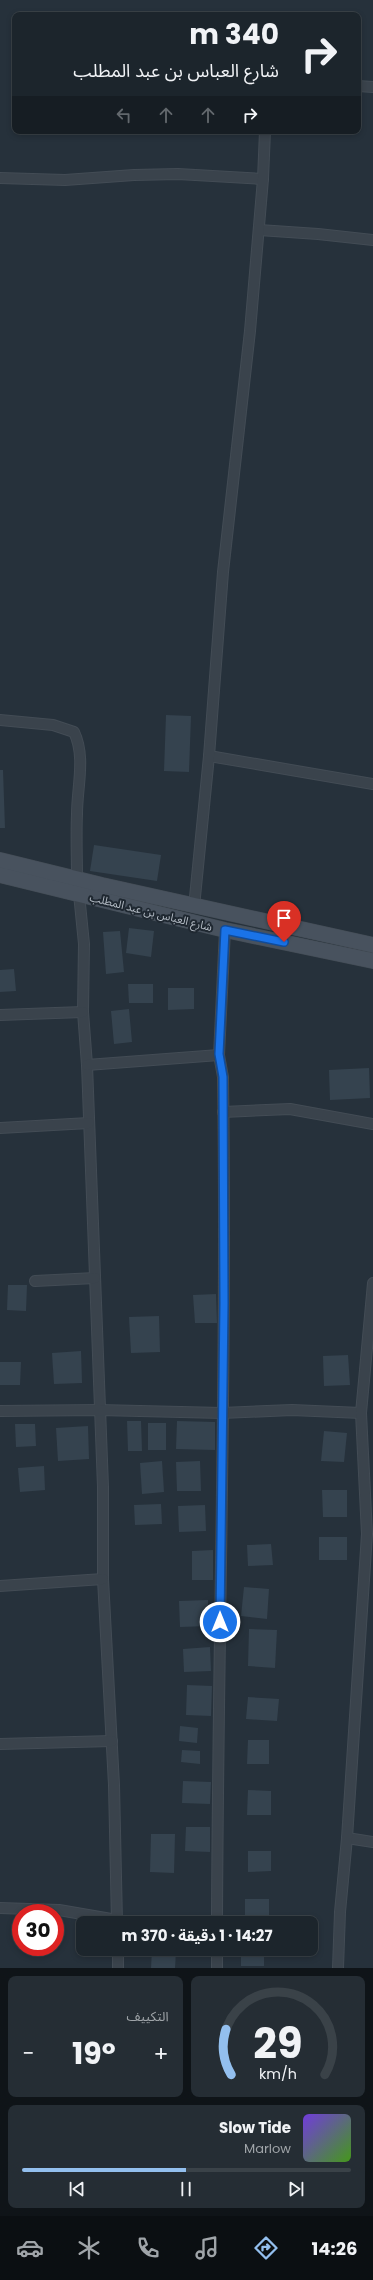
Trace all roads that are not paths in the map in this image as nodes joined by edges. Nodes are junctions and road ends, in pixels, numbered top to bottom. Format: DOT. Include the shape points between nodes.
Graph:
graph roads {
  1 [pos="361,86"];
  2 [pos="373,87"];
  3 [pos="265,134"];
  4 [pos="0,178"];
  5 [pos="264,179"];
  6 [pos="259,230"];
  7 [pos="373,240"];
  8 [pos="0,720"];
  9 [pos="209,756"];
  10 [pos="373,784"];
  11 [pos="0,860"];
  12 [pos="0,875"];
  13 [pos="77,878"];
  14 [pos="79,894"];
  15 [pos="194,907"];
  16 [pos="225,930"];
  17 [pos="373,945"];
  18 [pos="373,961"];
  19 [pos="83,1012"];
  20 [pos="0,1015"];
  21 [pos="219,1054"];
  22 [pos="87,1065"];
  23 [pos="223,1112"];
  24 [pos="89,1123"];
  25 [pos="373,1124"];
  26 [pos="0,1128"];
  27 [pos="95,1278"];
  28 [pos="36,1281"];
  29 [pos="373,1283"];
  30 [pos="99,1410"];
  31 [pos="0,1411"];
  32 [pos="361,1412"];
  33 [pos="222,1413"];
  34 [pos="370,1534"];
  35 [pos="103,1579"];
  36 [pos="0,1586"];
  37 [pos="112,1741"];
  38 [pos="0,1744"];
  39 [pos="347,1838"];
  40 [pos="373,1842"];
  41 [pos="0,1908"];
  42 [pos="88,1916"];
  43 [pos="117,1916"];
  44 [pos="217,1916"];
  45 [pos="118,1956"];
  46 [pos="217,1956"];
  47 [pos="118,1968"];
  48 [pos="217,1968"];
  49 [pos="338,1968"];
  1 -- 2 [label="street"];
  3 -- 5 [label="street"];
  4 -- 5 [label="street" via="65,180 178,174"];
  5 -- 6 [label="street"];
  6 -- 7 [label="street"];
  6 -- 9 [label="street" via="223,572"];
  8 -- 13 [label="street" via="53,725 74,732 78,739 80,759"];
  9 -- 10 [label="street"];
  9 -- 15 [label="street"];
  11 -- 13 [label="street, شارع العباس بن عبد المطلب"];
  12 -- 14 [label="street, شارع العباس بن عبد المطلب"];
  13 -- 15 [label="street, شارع العباس بن عبد المطلب"];
  14 -- 16 [label="street, شارع العباس بن عبد المطلب"];
  14 -- 19 [label="street" via="84,944"];
  15 -- 17 [label="street, شارع العباس بن عبد المطلب"];
  16 -- 18 [label="street, شارع العباس بن عبد المطلب"];
  16 -- 21 [label="street"];
  19 -- 20 [label="street"];
  19 -- 22 [label="street"];
  21 -- 22 [label="street"];
  21 -- 23 [label="street" via="223,1077"];
  22 -- 24 [label="street"];
  23 -- 25 [label="street" via="290,1109"];
  23 -- 33 [label="street"];
  24 -- 26 [label="street"];
  24 -- 27 [label="street"];
  27 -- 28 [label="street"];
  27 -- 30 [label="street"];
  29 -- 32 [label="street"];
  30 -- 31 [label="street"];
  30 -- 33 [label="street"];
  30 -- 35 [label="street" via="103,1487"];
  32 -- 33 [label="street" via="292,1410"];
  32 -- 34 [label="street"];
  33 -- 44 [label="street"];
  34 -- 39 [label="street"];
  35 -- 36 [label="street"];
  35 -- 37 [label="street"];
  37 -- 38 [label="street"];
  37 -- 43 [label="street"];
  39 -- 40 [label="street"];
  39 -- 49 [label="street"];
  41 -- 42 [label="street" via="59,1910"];
  45 -- 47 [label="street"];
  46 -- 48 [label="street"];
}
